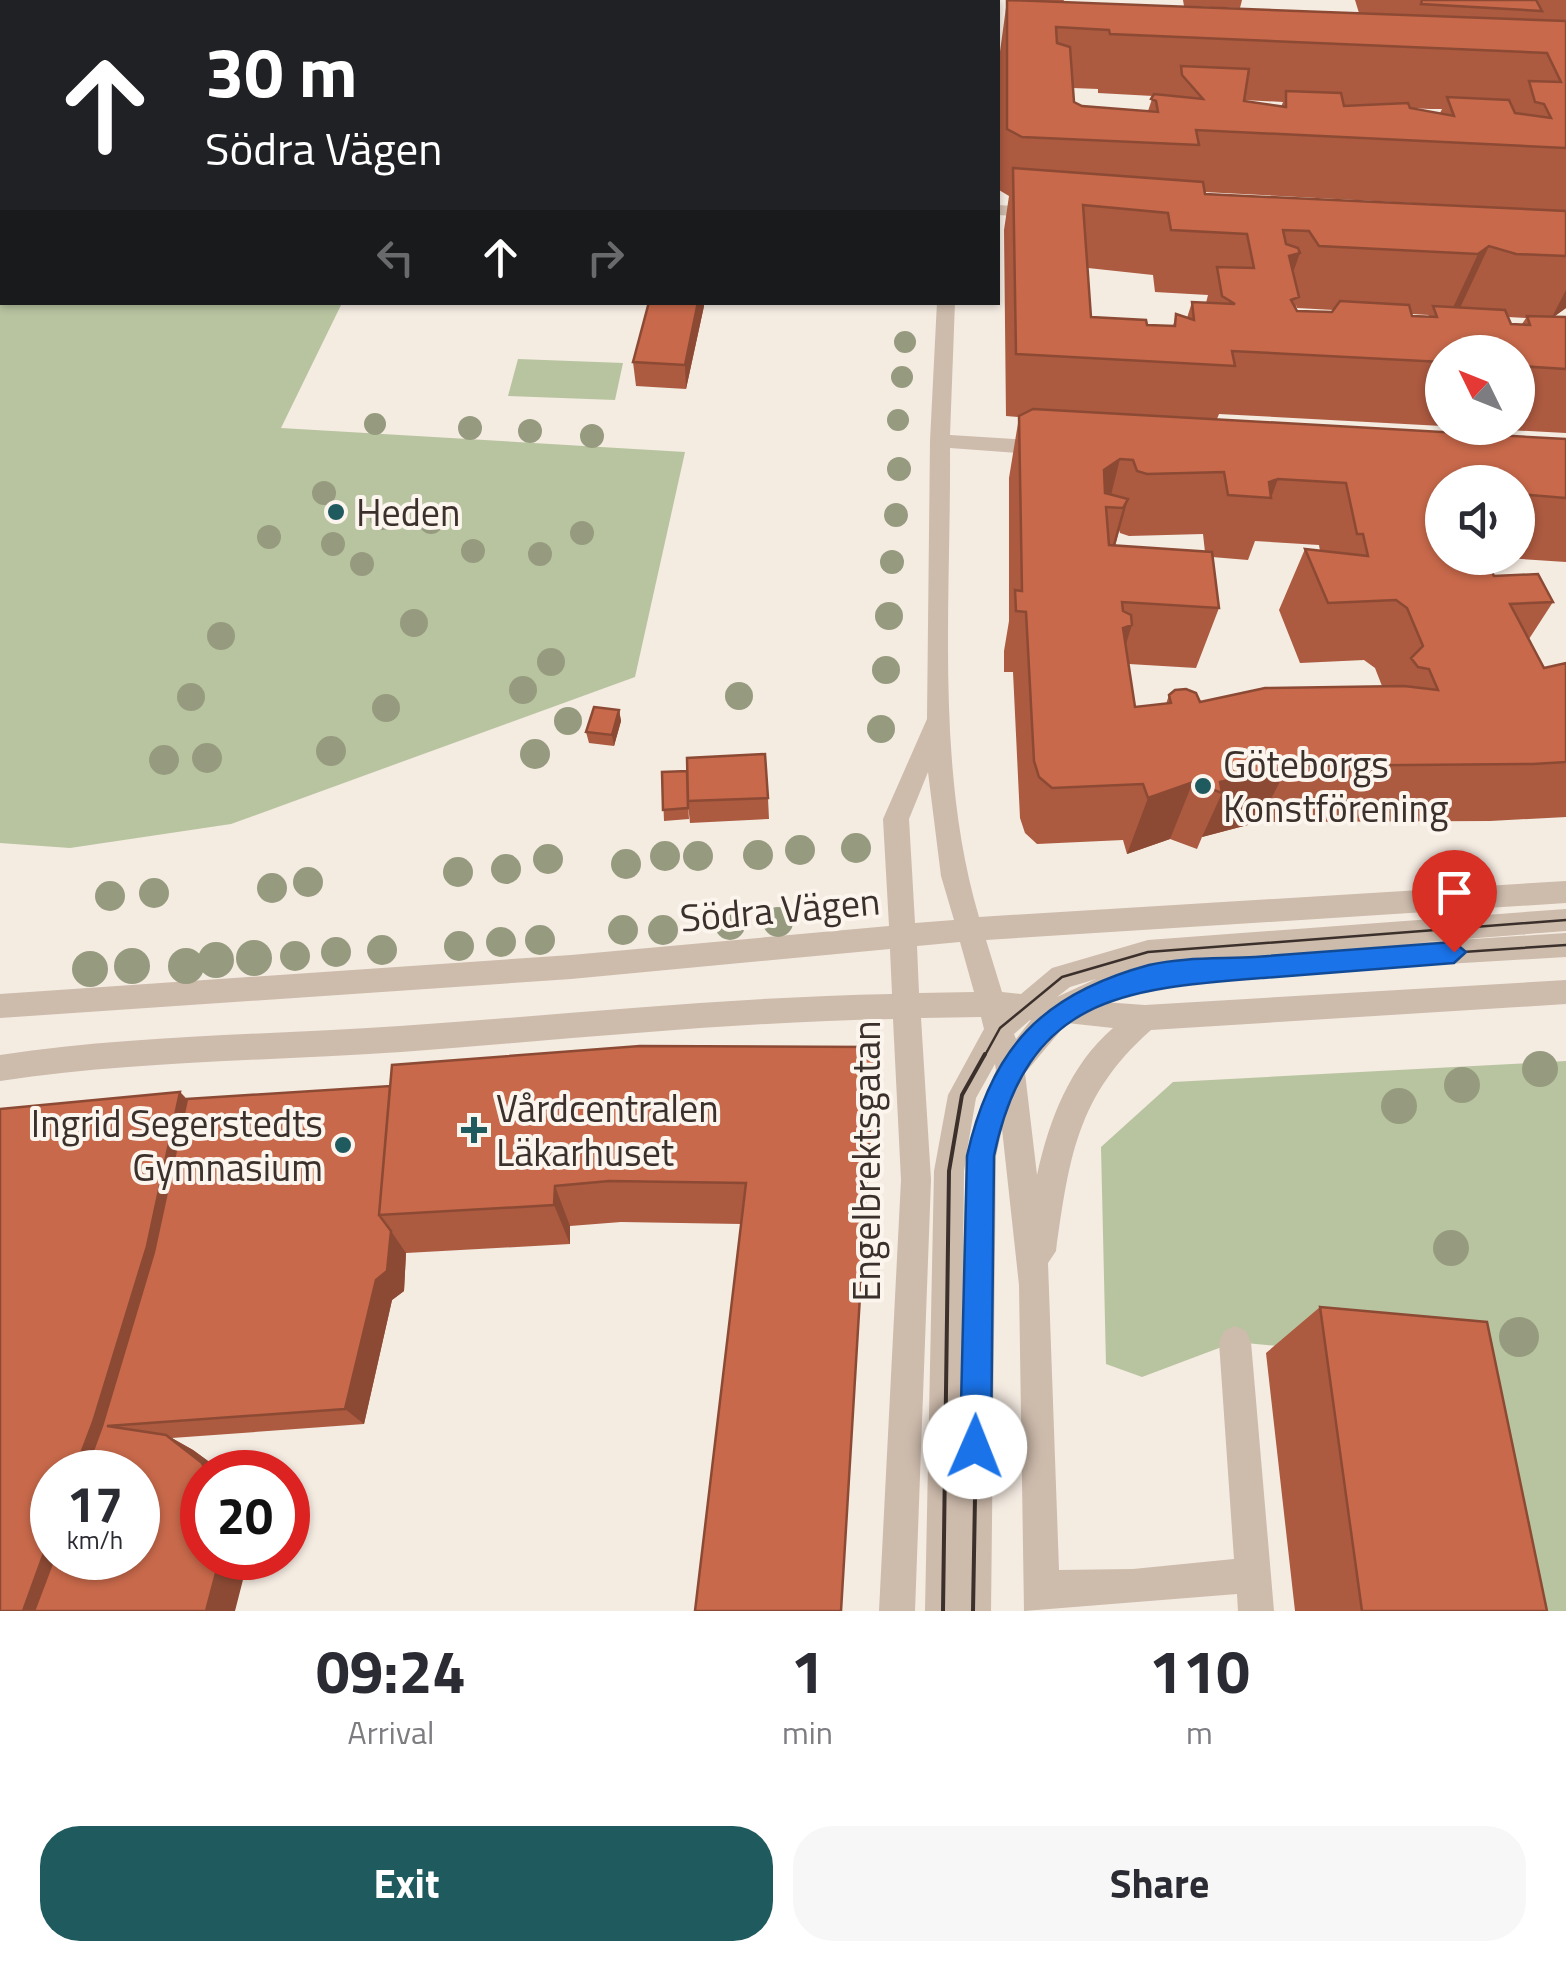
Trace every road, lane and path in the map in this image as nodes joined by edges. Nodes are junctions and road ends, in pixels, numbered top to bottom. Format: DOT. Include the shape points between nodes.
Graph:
graph roads {
  1 [pos="1000,210"];
  2 [pos="1068,214"];
  3 [pos="946,305"];
  4 [pos="940,441"];
  5 [pos="1078,450"];
  6 [pos="939,719"];
  7 [pos="1566,892"];
  8 [pos="1566,920"];
  9 [pos="969,932"];
  10 [pos="902,939"];
  11 [pos="1566,945"];
  12 [pos="1566,992"];
  13 [pos="0,1006"];
  14 [pos="909,1006"];
  15 [pos="1005,1013"];
  16 [pos="1059,1013"];
  17 [pos="1145,1018"];
  18 [pos="0,1052"];
  19 [pos="74,1056"];
  20 [pos="0,1068"];
  21 [pos="1010,1068"];
  22 [pos="1035,1285"];
  23 [pos="1235,1342"];
  24 [pos="1252,1575"];
  25 [pos="1042,1600"];
  26 [pos="897,1611"];
  27 [pos="943,1611"];
  28 [pos="973,1611"];
  29 [pos="1256,1611"];
  1 -- 2 [label="street"];
  3 -- 4 [label="street, Engelbrektsgatan"];
  4 -- 5 [label="street"];
  4 -- 6 [label="street, Engelbrektsgatan"];
  6 -- 9 [label="street, Engelbrektsgatan" via="954,876"];
  6 -- 10 [label="street, Engelbrektsgatan" via="896,819"];
  7 -- 9 [label="street, Södra Vägen"];
  8 -- 15 [label="street" via="1148,952 1062,978"];
  9 -- 10 [label="street, Södra Vägen"];
  9 -- 15 [label="street, Engelbrektsgatan"];
  10 -- 13 [label="street, Södra Vägen" via="285,990"];
  10 -- 14 [label="street, Engelbrektsgatan"];
  11 -- 16 [label="street" via="1202,968 1111,988"];
  12 -- 17 [label="street"];
  14 -- 15 [label="street"];
  14 -- 19 [label="street"];
  14 -- 26 [label="street, Engelbrektsgatan" via="916,1180"];
  15 -- 16 [label="street"];
  15 -- 21 [label="street, Engelbrektsgatan"];
  15 -- 27 [label="street" via="962,1095 948,1171"];
  16 -- 17 [label="street"];
  16 -- 21 [label="street"];
  17 -- 22 [label="street, Engelbrektsgatan" via="1100,1056 1063,1127"];
  18 -- 19 [label="street"];
  19 -- 20 [label="street"];
  21 -- 22 [label="street, Engelbrektsgatan"];
  21 -- 28 [label="street" via="988,1123 979,1205"];
  22 -- 25 [label="street, Engelbrektsgatan"];
  23 -- 24 [label="street"];
  24 -- 25 [label="street"];
  24 -- 29 [label="street"];
}
